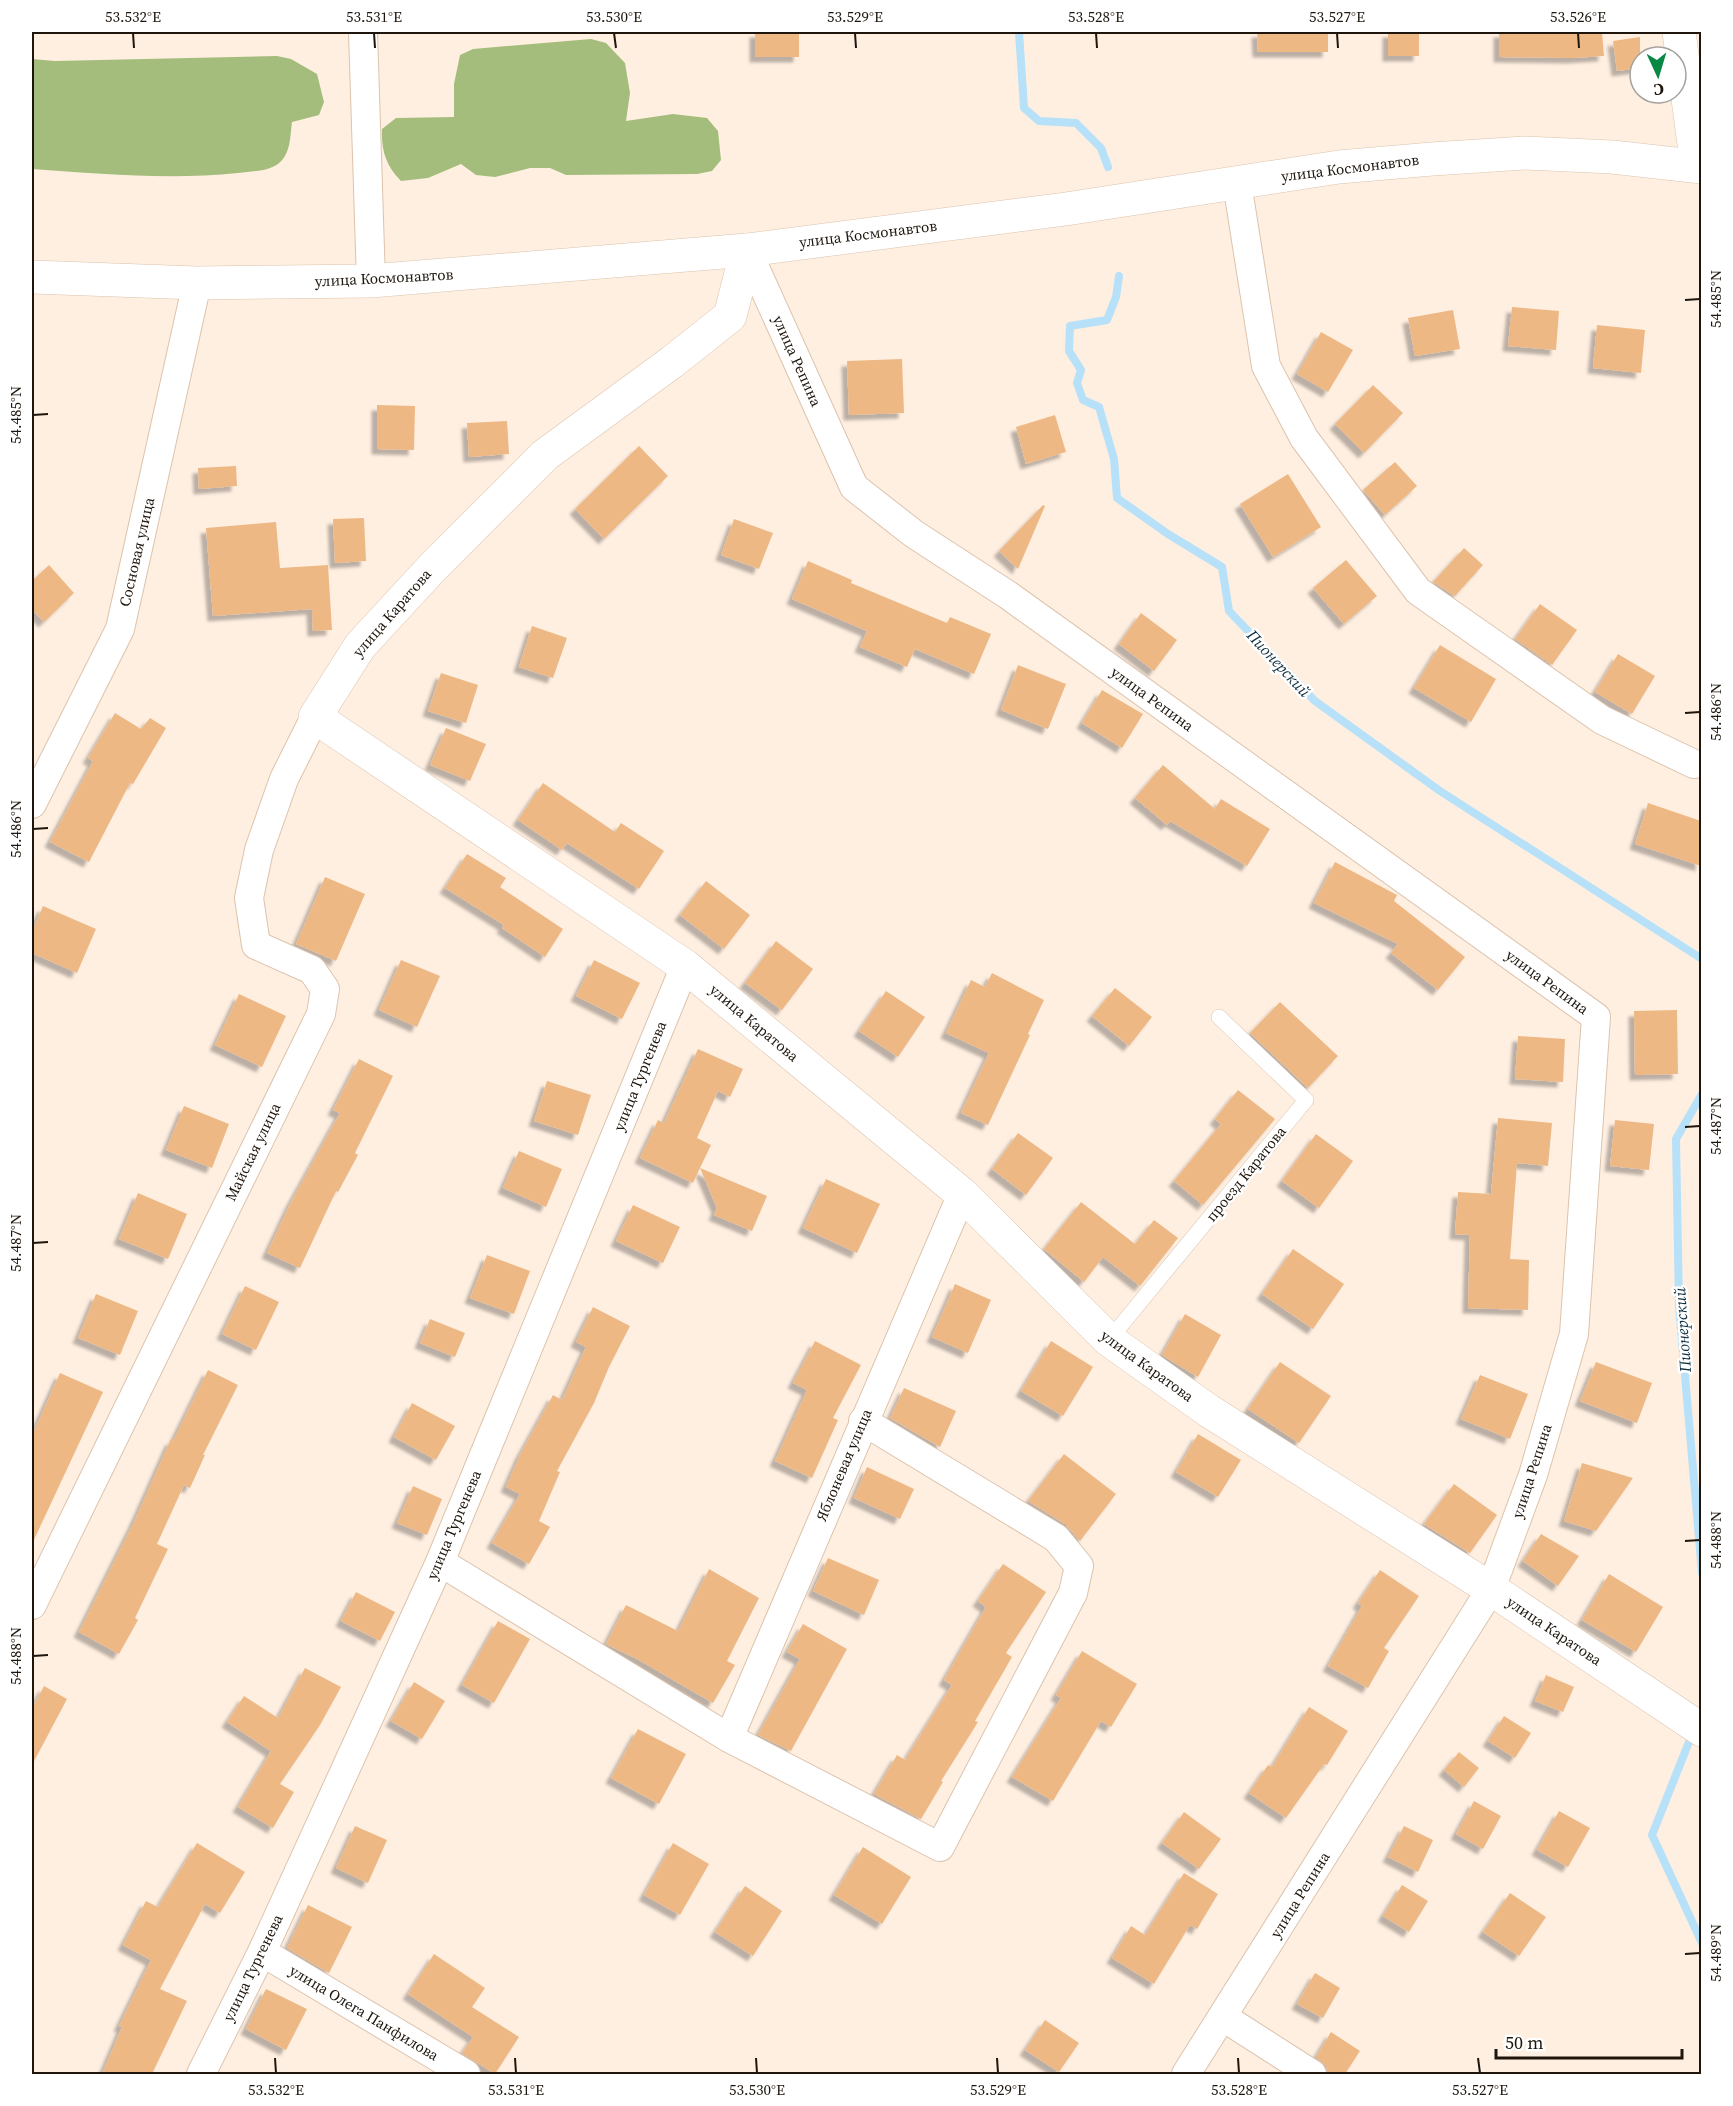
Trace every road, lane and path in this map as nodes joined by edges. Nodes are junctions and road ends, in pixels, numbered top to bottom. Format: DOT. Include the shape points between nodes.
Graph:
graph roads {
  1 [pos="363,32"];
  2 [pos="1679,32"];
  3 [pos="1699,167"];
  4 [pos="1237,183"];
  5 [pos="747,250"];
  6 [pos="32,277"];
  7 [pos="371,281"];
  8 [pos="197,283"];
  9 [pos="315,717"];
  10 [pos="1694,764"];
  11 [pos="32,804"];
  12 [pos="685,966"];
  13 [pos="1219,1017"];
  14 [pos="962,1194"];
  15 [pos="1109,1340"];
  16 [pos="863,1421"];
  17 [pos="440,1562"];
  18 [pos="1491,1589"];
  19 [pos="32,1605"];
  20 [pos="1701,1730"];
  21 [pos="729,1738"];
  22 [pos="262,1952"];
  23 [pos="1223,2018"];
  24 [pos="201,2074"];
  25 [pos="466,2074"];
  26 [pos="1186,2074"];
  27 [pos="1312,2074"];
  1 -- 7 [label="street"];
  2 -- 3 [label="street"];
  3 -- 4 [label="street, улица Космонавтов" via="1525,153 1339,167"];
  4 -- 5 [label="street, улица Космонавтов"];
  4 -- 10 [label="street" via="1266,366 1304,438 1418,591 1602,720"];
  5 -- 7 [label="street, улица Космонавтов"];
  5 -- 9 [label="street, улица Каратова" via="730,316 545,455 360,646"];
  5 -- 18 [label="street, улица Репина" via="854,488 1596,1017 1574,1334 1533,1475"];
  6 -- 8 [label="street, улица Космонавтов"];
  7 -- 8 [label="street, улица Космонавтов"];
  8 -- 11 [label="street, Сосновая улица" via="120,629"];
  9 -- 12 [label="street, улица Каратова"];
  9 -- 19 [label="street, Майская улица" via="284,779 259,850 249,898 256,945 312,970 325,989 321,1014"];
  12 -- 14 [label="street, улица Каратова"];
  12 -- 17 [label="street, улица Тургенева"];
  13 -- 15 [label="lane, проезд Каратова" via="1306,1100"];
  14 -- 15 [label="street, улица Каратова"];
  14 -- 16 [label="street, Яблоневая улица"];
  15 -- 18 [label="street, улица Каратова" via="1209,1411"];
  16 -- 21 [label="street, Яблоневая улица"];
  16 -- 21 [label="street" via="1056,1538 1079,1566 1073,1593 940,1847"];
  17 -- 21 [label="street"];
  17 -- 22 [label="street, улица Тургенева"];
  18 -- 20 [label="street, улица Каратова"];
  18 -- 23 [label="street, улица Репина"];
  22 -- 24 [label="street, улица Тургенева"];
  22 -- 25 [label="street, улица Олега Панфилова"];
  23 -- 26 [label="street, улица Репина"];
  23 -- 27 [label="street"];
}
